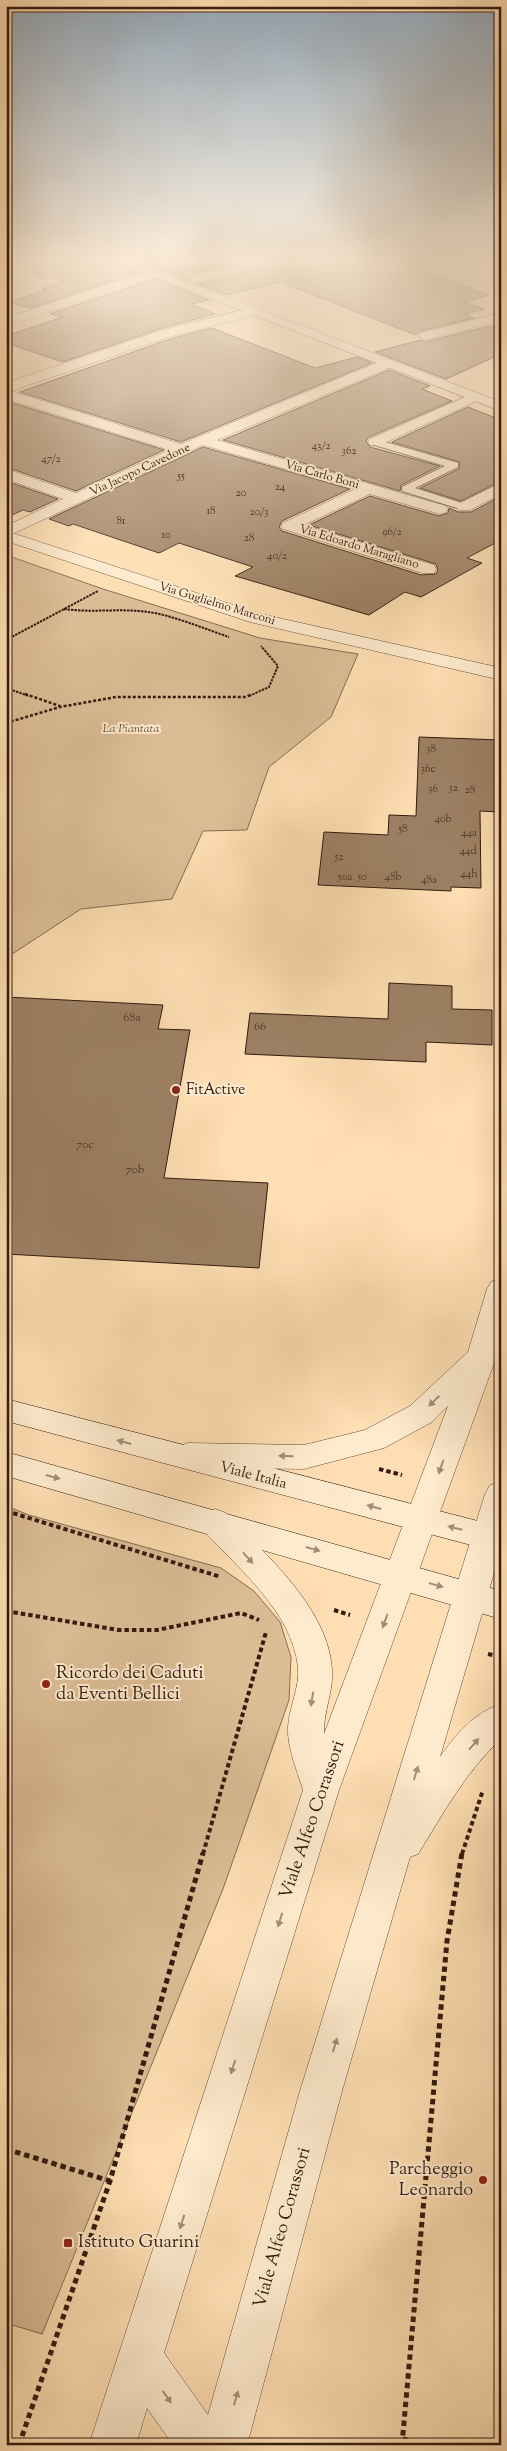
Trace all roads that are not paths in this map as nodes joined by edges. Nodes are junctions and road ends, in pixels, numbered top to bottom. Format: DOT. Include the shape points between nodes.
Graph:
graph roads {
  1 [pos="40,376"];
  2 [pos="357,376"];
  3 [pos="419,376"];
  4 [pos="454,376"];
  5 [pos="6,388"];
  6 [pos="6,394"];
  7 [pos="501,394"];
  8 [pos="474,397"];
  9 [pos="501,407"];
  10 [pos="204,441"];
  11 [pos="374,442"];
  12 [pos="182,449"];
  13 [pos="6,474"];
  14 [pos="370,488"];
  15 [pos="501,488"];
  16 [pos="78,499"];
  17 [pos="464,506"];
  18 [pos="440,509"];
  19 [pos="6,532"];
  20 [pos="6,536"];
  21 [pos="428,568"];
  22 [pos="497,672"];
  23 [pos="501,1289"];
  24 [pos="482,1355"];
  25 [pos="6,1410"];
  26 [pos="171,1455"];
  27 [pos="6,1464"];
  28 [pos="501,1494"];
  29 [pos="422,1520"];
  30 [pos="215,1522"];
  31 [pos="494,1538"];
  32 [pos="402,1575"];
  33 [pos="486,1599"];
  34 [pos="501,1719"];
  35 [pos="321,1790"];
  36 [pos="387,1870"];
  37 [pos="139,2357"];
  38 [pos="112,2445"];
  39 [pos="201,2445"];
  40 [pos="222,2445"];
  1 -- 5 [label="street"];
  2 -- 10 [label="street, Via Jacopo Cavedone"];
  3 -- 8 [label="street"];
  4 -- 7 [label="street"];
  6 -- 12 [label="street"];
  8 -- 9 [label="street"];
  8 -- 11 [label="street"];
  10 -- 12 [label="street, Via Jacopo Cavedone"];
  10 -- 14 [label="street, Via Carlo Boni"];
  11 -- 17 [label="lane" via="454,465 406,490"];
  12 -- 16 [label="street, Via Jacopo Cavedone"];
  13 -- 16 [label="street"];
  14 -- 18 [label="street, Via Carlo Boni"];
  14 -- 21 [label="street, Via Edoardo Maragliano" via="289,526"];
  15 -- 17 [label="street"];
  16 -- 19 [label="street, Via Jacopo Cavedone"];
  20 -- 22 [label="street, Via Guglielmo Marconi" via="256,618"];
  23 -- 24 [label="street, Viale Alfeo Corassori"];
  24 -- 26 [label="street, one-way" via="421,1414 373,1440 304,1457"];
  24 -- 29 [label="street, Viale Alfeo Corassori, one-way"];
  26 -- 25 [label="street, Viale Italia, one-way"];
  29 -- 26 [label="street, Viale Italia, one-way"];
  27 -- 30 [label="street, one-way"];
  28 -- 31 [label="street, Viale Alfeo Corassori"];
  31 -- 29 [label="street, Viale Italia, one-way"];
  29 -- 32 [label="street, Viale Alfeo Corassori"];
  30 -- 32 [label="street, one-way"];
  30 -- 35 [label="street, one-way" via="297,1615 307,1636 315,1667 313,1696 305,1729"];
  31 -- 33 [label="street, Viale Alfeo Corassori"];
  32 -- 33 [label="street, one-way"];
  32 -- 35 [label="street, Viale Alfeo Corassori, one-way"];
  36 -- 33 [label="street, Viale Alfeo Corassori, one-way"];
  36 -- 34 [label="street, one-way" via="449,1771 491,1724"];
  35 -- 37 [label="street, Viale Alfeo Corassori, one-way"];
  40 -- 36 [label="street, Viale Alfeo Corassori, one-way"];
  37 -- 38 [label="street, Viale Alfeo Corassori"];
  37 -- 39 [label="street, one-way"];
}
